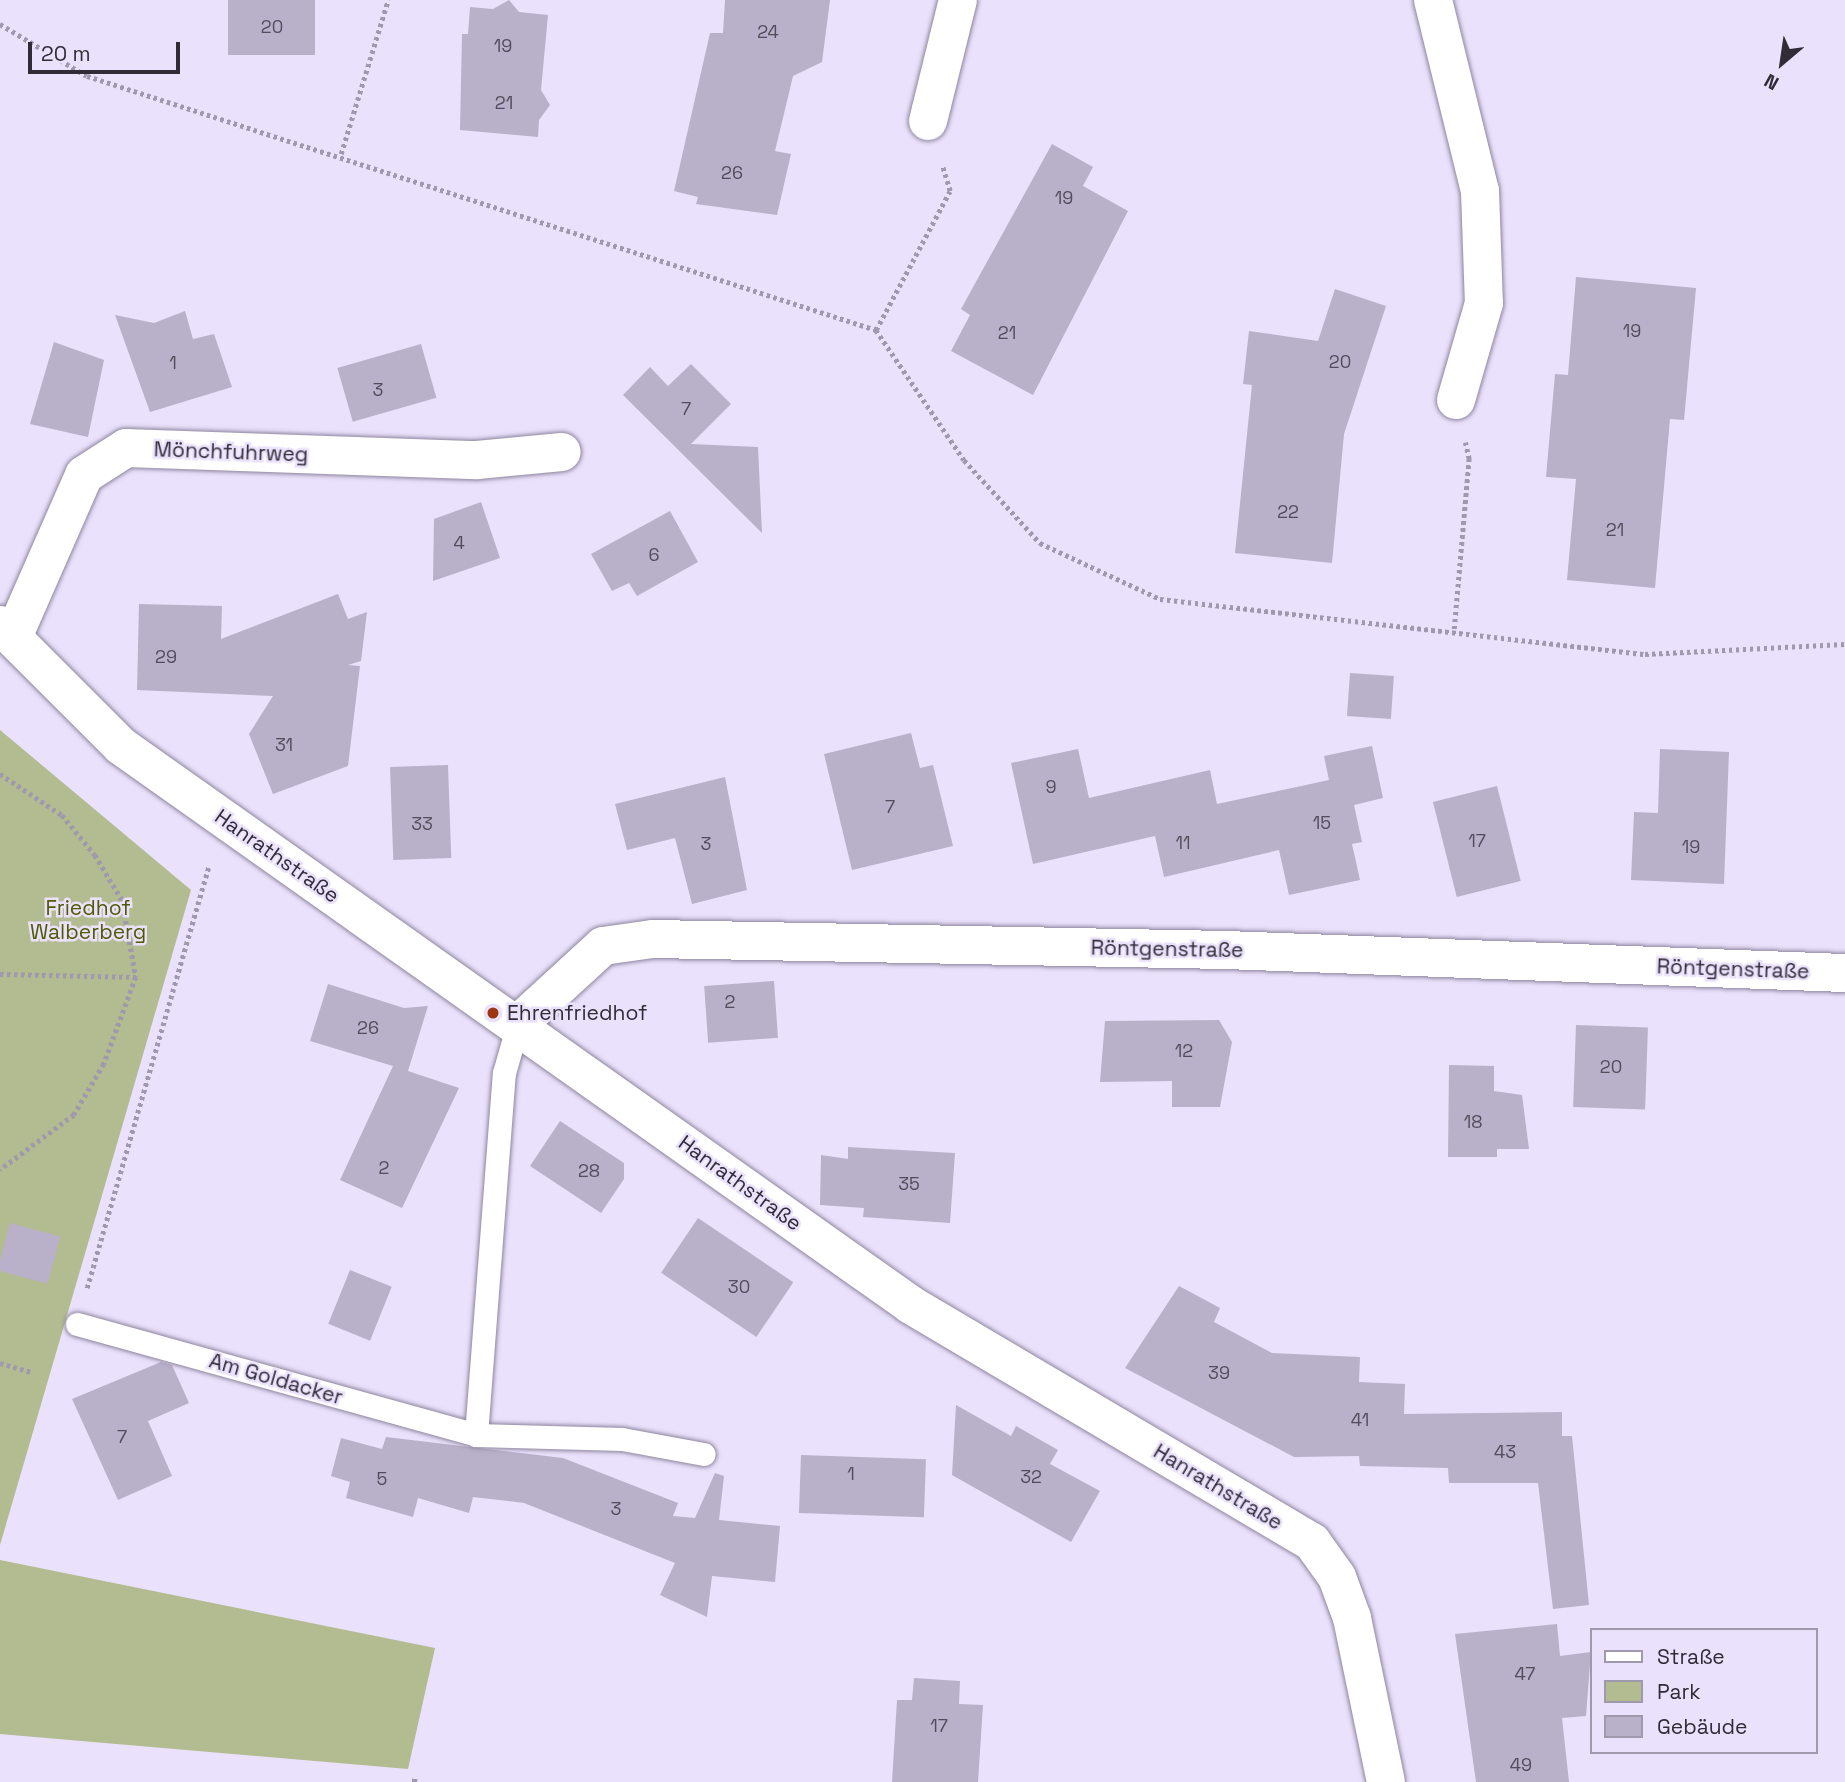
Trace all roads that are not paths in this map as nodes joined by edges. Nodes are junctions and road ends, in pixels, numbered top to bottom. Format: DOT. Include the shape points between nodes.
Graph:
graph roads {
  1 [pos="958,0"];
  2 [pos="1433,0"];
  3 [pos="929,121"];
  4 [pos="1456,400"];
  5 [pos="562,452"];
  6 [pos="6,631"];
  7 [pos="1845,972"];
  8 [pos="518,1024"];
  9 [pos="77,1324"];
  10 [pos="476,1435"];
  11 [pos="704,1454"];
  12 [pos="1386,1782"];
  1 -- 3 [label="street"];
  2 -- 4 [label="street" via="1480,191 1484,303"];
  5 -- 6 [label="street, Mönchfuhrweg" via="477,460 126,448 84,475"];
  6 -- 8 [label="street, Hanrathstraße" via="121,746"];
  7 -- 8 [label="street, Röntgenstraße" via="1226,950 653,939 603,946"];
  8 -- 10 [label="lane" via="504,1073"];
  8 -- 12 [label="street, Hanrathstraße" via="911,1306 1312,1542 1336,1577 1352,1618"];
  9 -- 10 [label="lane, Am Goldacker"];
  10 -- 11 [label="lane, Am Goldacker" via="622,1439"];
}
